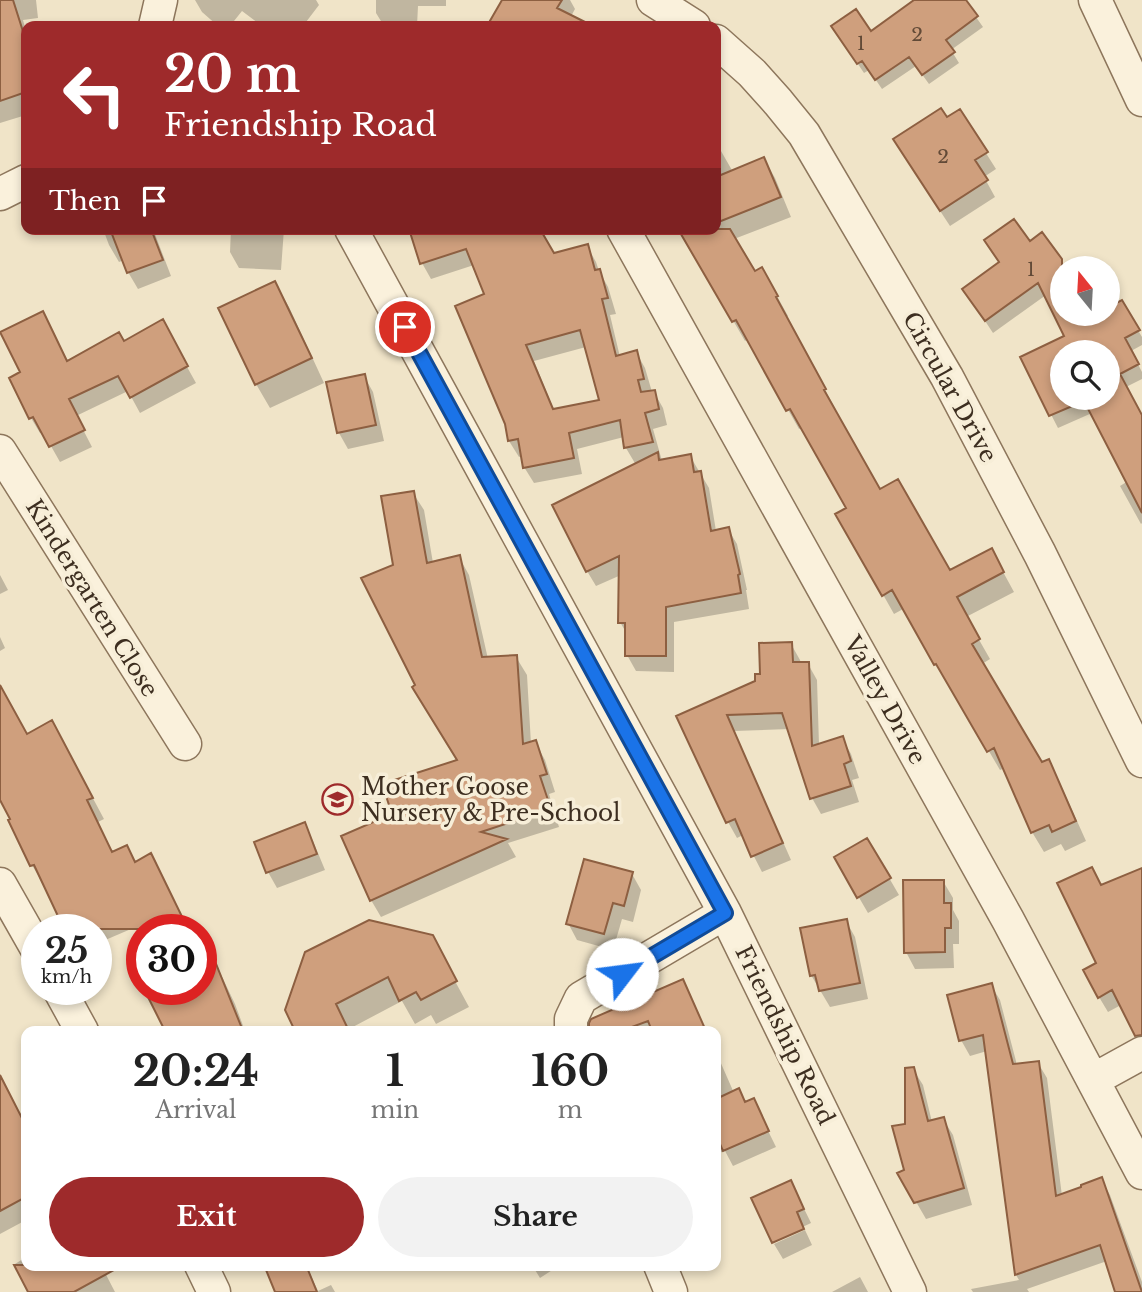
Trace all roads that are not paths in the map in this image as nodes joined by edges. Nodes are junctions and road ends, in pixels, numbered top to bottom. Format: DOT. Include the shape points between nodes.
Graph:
graph roads {
  1 [pos="161,0"];
  2 [pos="653,0"];
  3 [pos="1095,0"];
  4 [pos="156,21"];
  5 [pos="686,21"];
  6 [pos="721,45"];
  7 [pos="1142,100"];
  8 [pos="21,184"];
  9 [pos="0,194"];
  10 [pos="354,235"];
  11 [pos="626,235"];
  12 [pos="0,451"];
  13 [pos="185,744"];
  14 [pos="1142,761"];
  15 [pos="0,884"];
  16 [pos="725,913"];
  17 [pos="21,921"];
  18 [pos="68,1005"];
  19 [pos="79,1026"];
  20 [pos="570,1026"];
  21 [pos="1142,1053"];
  22 [pos="1093,1080"];
  23 [pos="1142,1173"];
  24 [pos="204,1271"];
  25 [pos="662,1271"];
  26 [pos="214,1292"];
  27 [pos="671,1292"];
  28 [pos="910,1292"];
  1 -- 4 [label="street"];
  2 -- 5 [label="street"];
  3 -- 7 [label="street"];
  6 -- 14 [label="street, Circular Drive" via="752,73 804,134 947,377"];
  8 -- 9 [label="street"];
  10 -- 16 [label="street, Friendship Road"];
  11 -- 22 [label="street, Valley Drive"];
  12 -- 13 [label="street, Kindergarten Close"];
  15 -- 17 [label="street"];
  16 -- 20 [label="street" via="580,998"];
  16 -- 28 [label="street, Friendship Road"];
  18 -- 19 [label="street"];
  21 -- 22 [label="street"];
  22 -- 23 [label="street, Valley Drive"];
  24 -- 26 [label="street"];
  25 -- 27 [label="street"];
}
